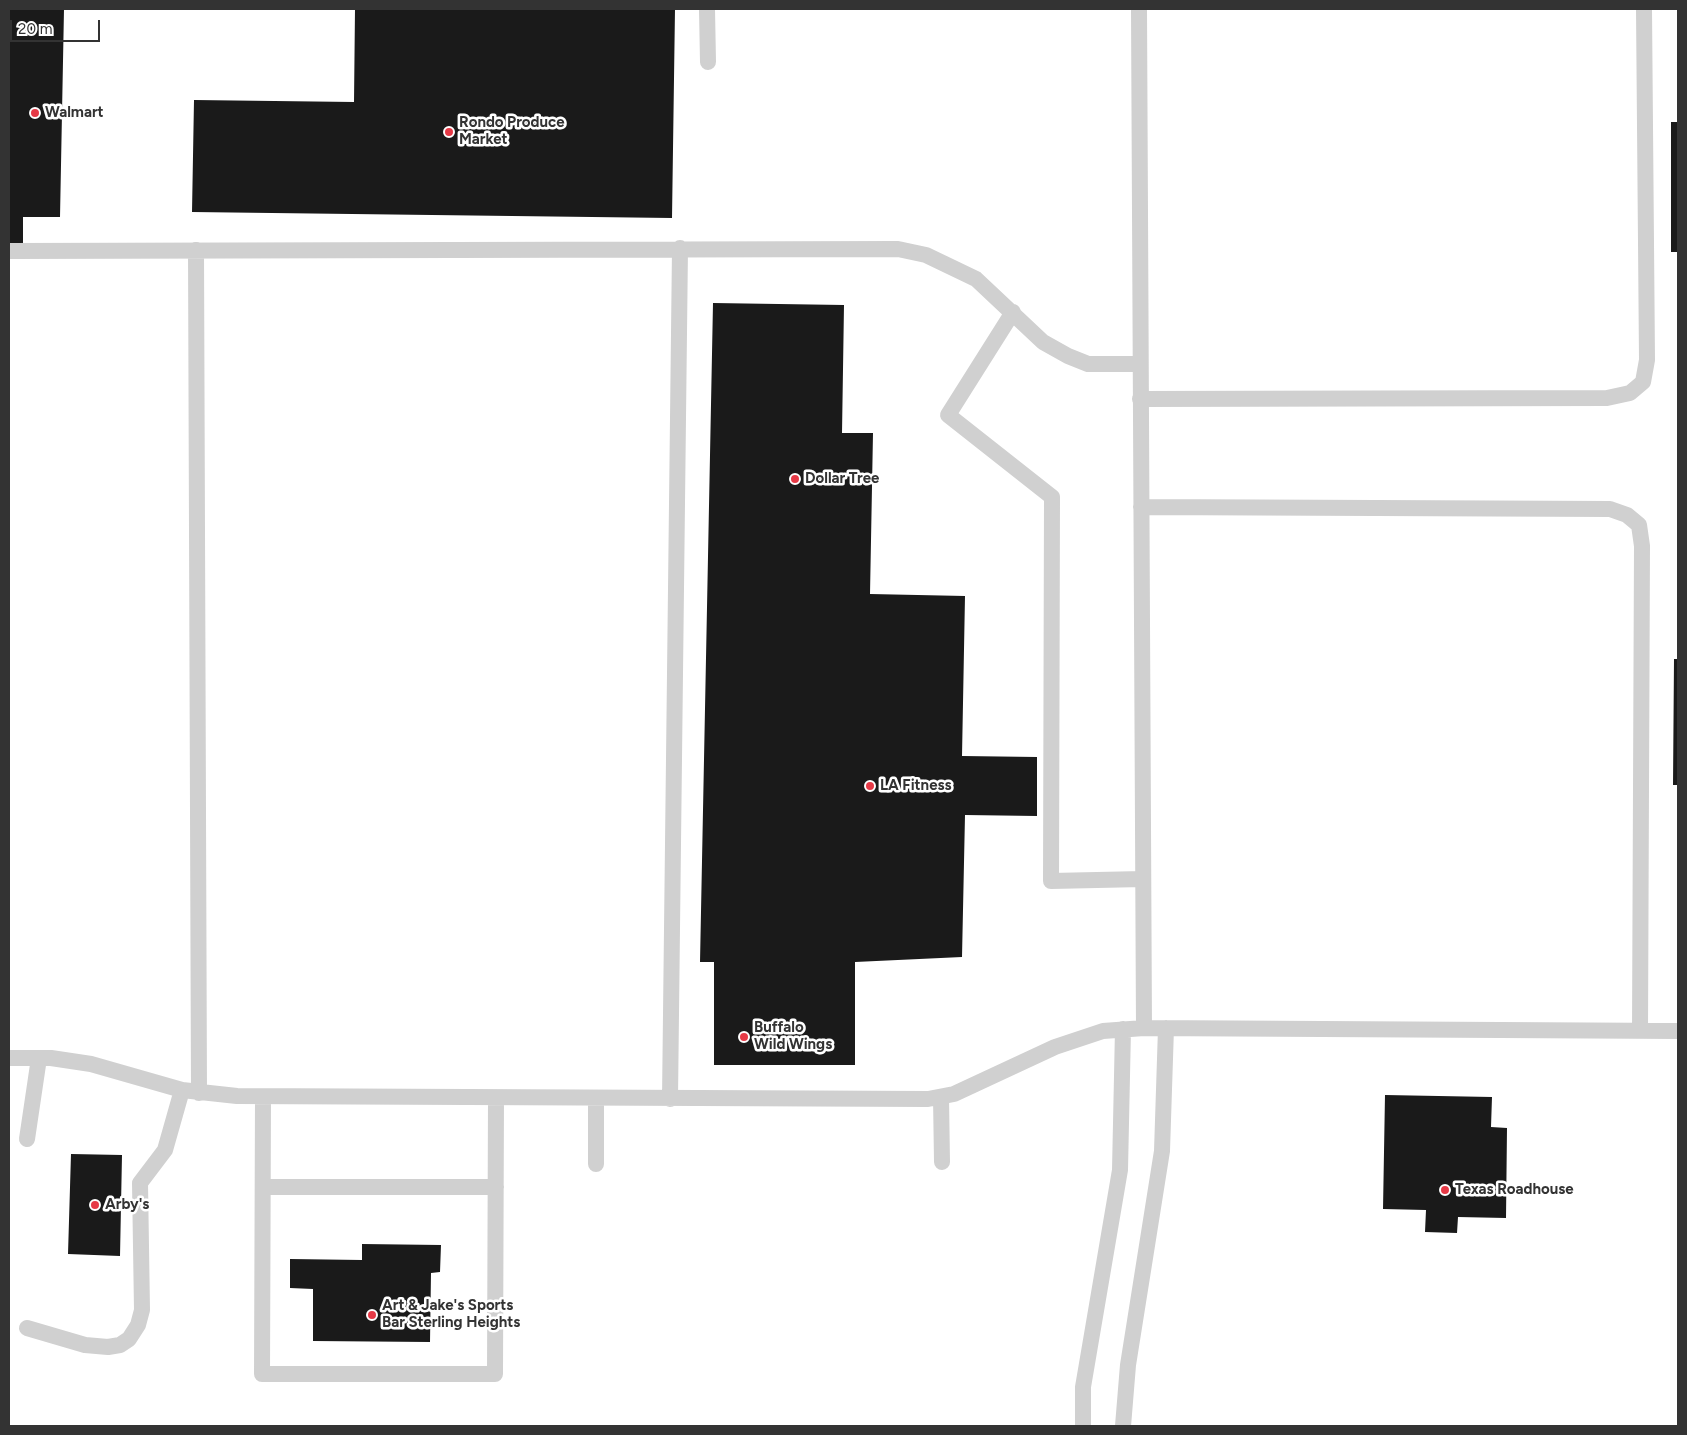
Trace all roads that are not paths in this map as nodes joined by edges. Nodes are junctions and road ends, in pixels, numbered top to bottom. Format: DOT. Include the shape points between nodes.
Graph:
graph roads {
  1 [pos="707,9"];
  2 [pos="1139,9"];
  3 [pos="1644,9"];
  4 [pos="708,62"];
  5 [pos="680,248"];
  6 [pos="196,250"];
  7 [pos="9,251"];
  8 [pos="1013,312"];
  9 [pos="1140,364"];
  10 [pos="1140,398"];
  11 [pos="1141,507"];
  12 [pos="1143,880"];
  13 [pos="1144,1028"];
  14 [pos="1166,1028"];
  15 [pos="1124,1030"];
  16 [pos="1640,1031"];
  17 [pos="1678,1031"];
  18 [pos="9,1058"];
  19 [pos="39,1058"];
  20 [pos="182,1090"];
  21 [pos="199,1093"];
  22 [pos="263,1097"];
  23 [pos="941,1097"];
  24 [pos="496,1098"];
  25 [pos="596,1098"];
  26 [pos="670,1098"];
  27 [pos="27,1139"];
  28 [pos="942,1162"];
  29 [pos="596,1164"];
  30 [pos="263,1187"];
  31 [pos="496,1187"];
  32 [pos="27,1328"];
  33 [pos="1083,1426"];
  34 [pos="1123,1426"];
  1 -- 4 [label="lane"];
  2 -- 9 [label="lane"];
  3 -- 10 [label="lane" via="1647,360 1642,382 1630,393 1607,398"];
  5 -- 6 [label="lane"];
  5 -- 8 [label="lane" via="898,249 926,255 976,279"];
  5 -- 26 [label="lane"];
  6 -- 7 [label="lane"];
  6 -- 21 [label="lane"];
  8 -- 9 [label="lane" via="1043,342 1068,356 1088,364"];
  8 -- 12 [label="lane" via="948,415 1052,497 1052,881"];
  9 -- 10 [label="lane"];
  10 -- 11 [label="lane"];
  11 -- 12 [label="lane"];
  11 -- 16 [label="lane" via="1610,509 1628,515 1639,526 1642,546"];
  12 -- 13 [label="lane"];
  13 -- 14 [label="lane"];
  13 -- 15 [label="lane"];
  14 -- 16 [label="lane"];
  14 -- 34 [label="lane" via="1162,1151 1128,1365"];
  15 -- 23 [label="lane" via="1081,1037 975,1086"];
  15 -- 33 [label="lane" via="1120,1170 1083,1387"];
  16 -- 17 [label="lane"];
  18 -- 19 [label="lane"];
  19 -- 20 [label="lane" via="91,1064"];
  19 -- 27 [label="lane"];
  20 -- 21 [label="lane"];
  20 -- 32 [label="lane" via="165,1150 140,1182 142,1310 129,1339 120,1345 98,1347"];
  21 -- 22 [label="lane"];
  22 -- 24 [label="lane"];
  22 -- 30 [label="lane"];
  23 -- 26 [label="lane"];
  23 -- 28 [label="lane"];
  24 -- 25 [label="lane"];
  24 -- 31 [label="lane"];
  25 -- 26 [label="lane"];
  25 -- 29 [label="lane"];
  30 -- 31 [label="lane"];
  30 -- 31 [label="lane" via="262,1374 495,1374"];
}
